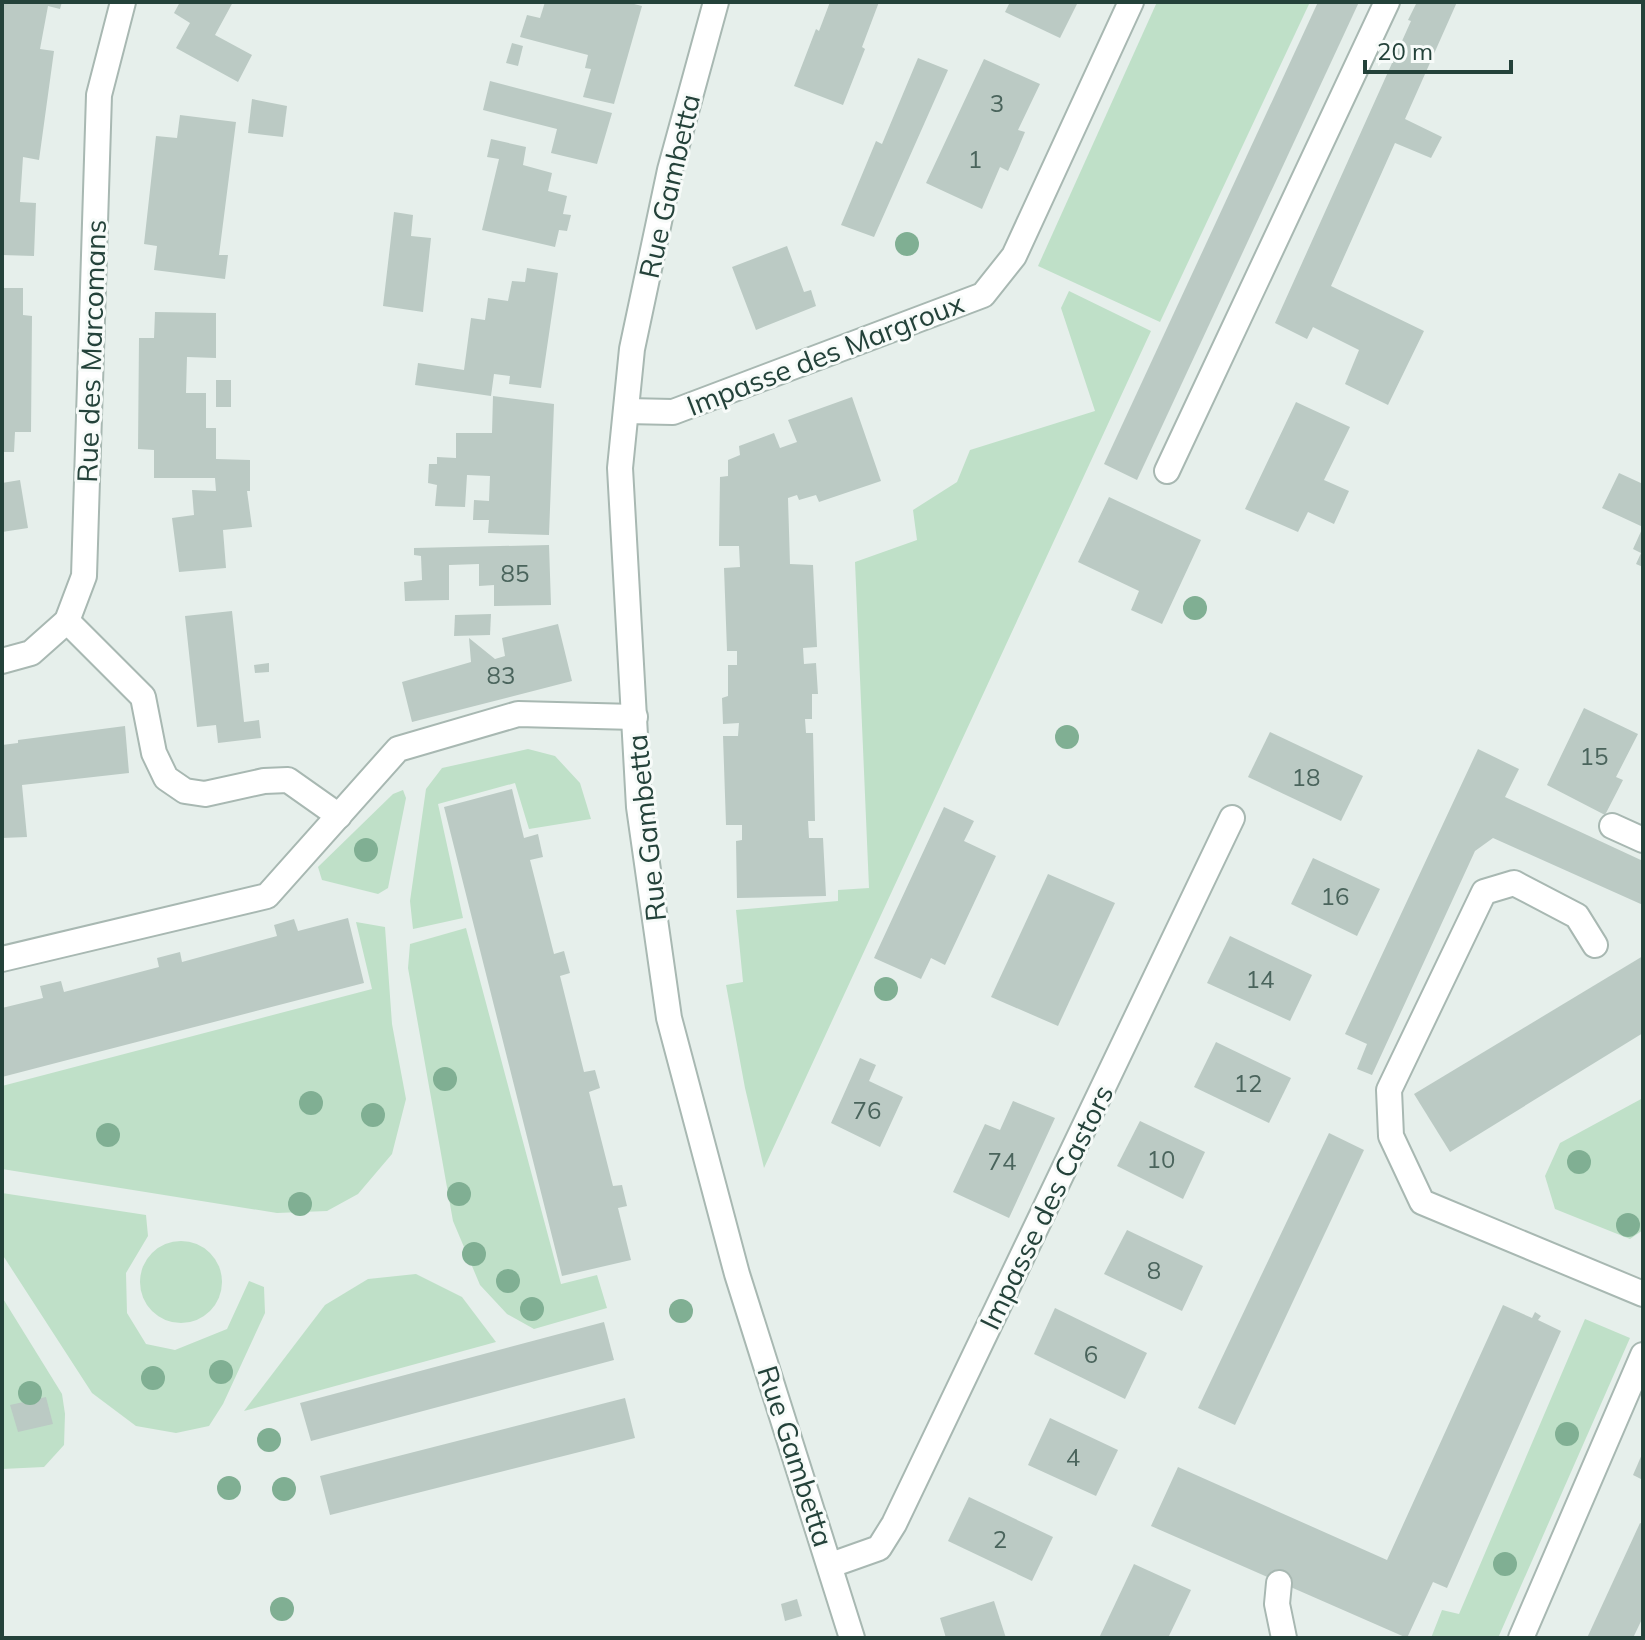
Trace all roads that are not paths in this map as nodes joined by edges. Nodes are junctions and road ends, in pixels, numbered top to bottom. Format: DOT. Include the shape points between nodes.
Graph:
graph roads {
  1 [pos="123,2"];
  2 [pos="716,2"];
  3 [pos="1131,2"];
  4 [pos="1387,2"];
  5 [pos="626,411"];
  6 [pos="1167,471"];
  7 [pos="67,621"];
  8 [pos="2,661"];
  9 [pos="635,717"];
  10 [pos="339,816"];
  11 [pos="1232,818"];
  12 [pos="1612,826"];
  13 [pos="1643,840"];
  14 [pos="1595,945"];
  15 [pos="2,959"];
  16 [pos="1643,1294"];
  17 [pos="1643,1355"];
  18 [pos="831,1565"];
  19 [pos="1279,1583"];
  20 [pos="852,1638"];
  21 [pos="1284,1638"];
  22 [pos="1521,1638"];
  1 -- 7 [label="street, Rue des Marcomans" via="99,95 84,576"];
  2 -- 5 [label="street, Rue Gambetta" via="670,170 632,349"];
  3 -- 5 [label="street, Impasse des Margroux" via="1014,256 983,295 673,412"];
  4 -- 6 [label="street"];
  5 -- 9 [label="street, Rue Gambetta" via="620,468"];
  7 -- 8 [label="street, Rue des Marcomans" via="31,653"];
  7 -- 10 [label="street" via="143,697 154,753 166,778 185,791 205,794 288,780"];
  9 -- 10 [label="street" via="518,714 398,749"];
  9 -- 18 [label="street, Rue Gambetta" via="639,807 669,1018 737,1274"];
  10 -- 15 [label="street" via="267,896"];
  11 -- 18 [label="street, Impasse des Castors" via="894,1524 879,1548"];
  12 -- 13 [label="street"];
  14 -- 16 [label="street" via="1577,916 1514,883 1484,892 1389,1090 1391,1136 1422,1202"];
  17 -- 22 [label="street"];
  18 -- 20 [label="street, Rue Gambetta"];
  19 -- 21 [label="street"];
}
